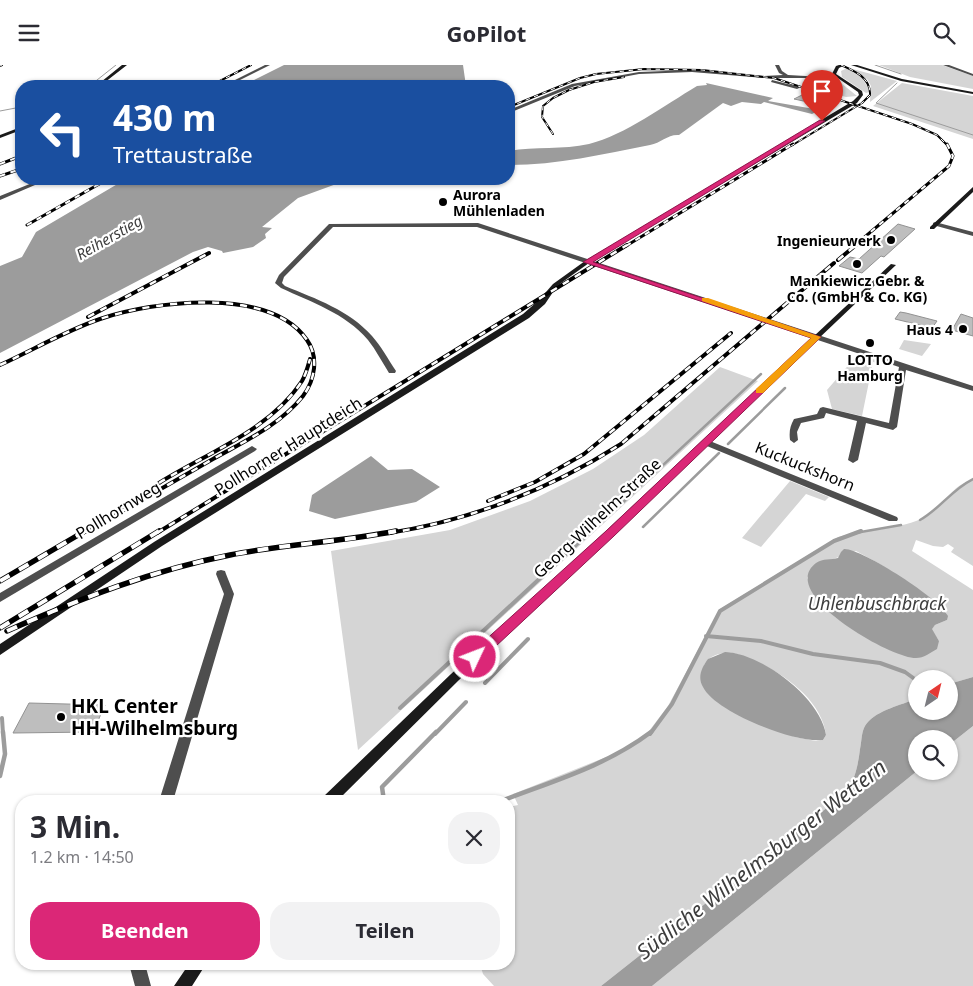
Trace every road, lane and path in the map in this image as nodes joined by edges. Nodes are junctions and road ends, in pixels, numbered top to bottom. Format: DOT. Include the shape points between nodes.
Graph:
graph roads {
  1 [pos="125,65"];
  2 [pos="268,65"];
  3 [pos="777,65"];
  4 [pos="843,65"];
  5 [pos="945,65"];
  6 [pos="855,66"];
  7 [pos="836,69"];
  8 [pos="973,75"];
  9 [pos="787,76"];
  10 [pos="764,77"];
  11 [pos="838,78"];
  12 [pos="106,80"];
  13 [pos="237,80"];
  14 [pos="798,88"];
  15 [pos="973,93"];
  16 [pos="515,109"];
  17 [pos="15,131"];
  18 [pos="0,137"];
  19 [pos="31,185"];
  20 [pos="973,189"];
  21 [pos="0,198"];
  22 [pos="934,226"];
  23 [pos="973,234"];
  24 [pos="587,262"];
  25 [pos="892,265"];
  26 [pos="817,337"];
  27 [pos="903,366"];
  28 [pos="392,371"];
  29 [pos="973,389"];
  30 [pos="862,420"];
  31 [pos="794,439"];
  32 [pos="705,442"];
  33 [pos="252,449"];
  34 [pos="853,460"];
  35 [pos="893,519"];
  36 [pos="221,574"];
  37 [pos="0,599"];
  38 [pos="0,650"];
  39 [pos="168,795"];
  40 [pos="334,795"];
  41 [pos="139,970"];
  42 [pos="194,970"];
  43 [pos="144,986"];
  44 [pos="182,986"];
  1 -- 12 [label="main road"];
  2 -- 13 [label="street"];
  3 -- 9 [label="street"];
  4 -- 7 [label="main road"];
  5 -- 8 [label="street"];
  6 -- 7 [label="main road"];
  6 -- 15 [label="main road" via="907,82"];
  7 -- 11 [label="main road" via="834,74"];
  9 -- 10 [label="street"];
  9 -- 11 [label="street"];
  10 -- 14 [label="street"];
  10 -- 16 [label="street" via="692,71 639,73 574,85"];
  11 -- 24 [label="main road, Pollhorner Hauptdeich" via="858,89 860,97"];
  17 -- 18 [label="main road"];
  19 -- 21 [label="street"];
  20 -- 22 [label="main road"];
  22 -- 23 [label="street"];
  24 -- 26 [label="street"];
  24 -- 28 [label="street" via="478,225 331,225 281,276 279,284 353,321 375,343"];
  24 -- 38 [label="main road, Pollhorner Hauptdeich" via="555,285 526,316 166,539"];
  25 -- 26 [label="main road, Georg-Wilhelm-Straße"];
  26 -- 27 [label="street"];
  26 -- 32 [label="main road, Georg-Wilhelm-Straße"];
  27 -- 29 [label="street"];
  27 -- 30 [label="street" via="893,427"];
  30 -- 31 [label="street" via="822,410 821,416 797,421"];
  30 -- 34 [label="street"];
  32 -- 35 [label="street, Kuckuckshorn"];
  32 -- 40 [label="main road, Georg-Wilhelm-Straße"];
  33 -- 37 [label="street, Pollhornweg"];
  36 -- 39 [label="street" via="228,594"];
  41 -- 43 [label="street"];
  42 -- 44 [label="main road"];
}
